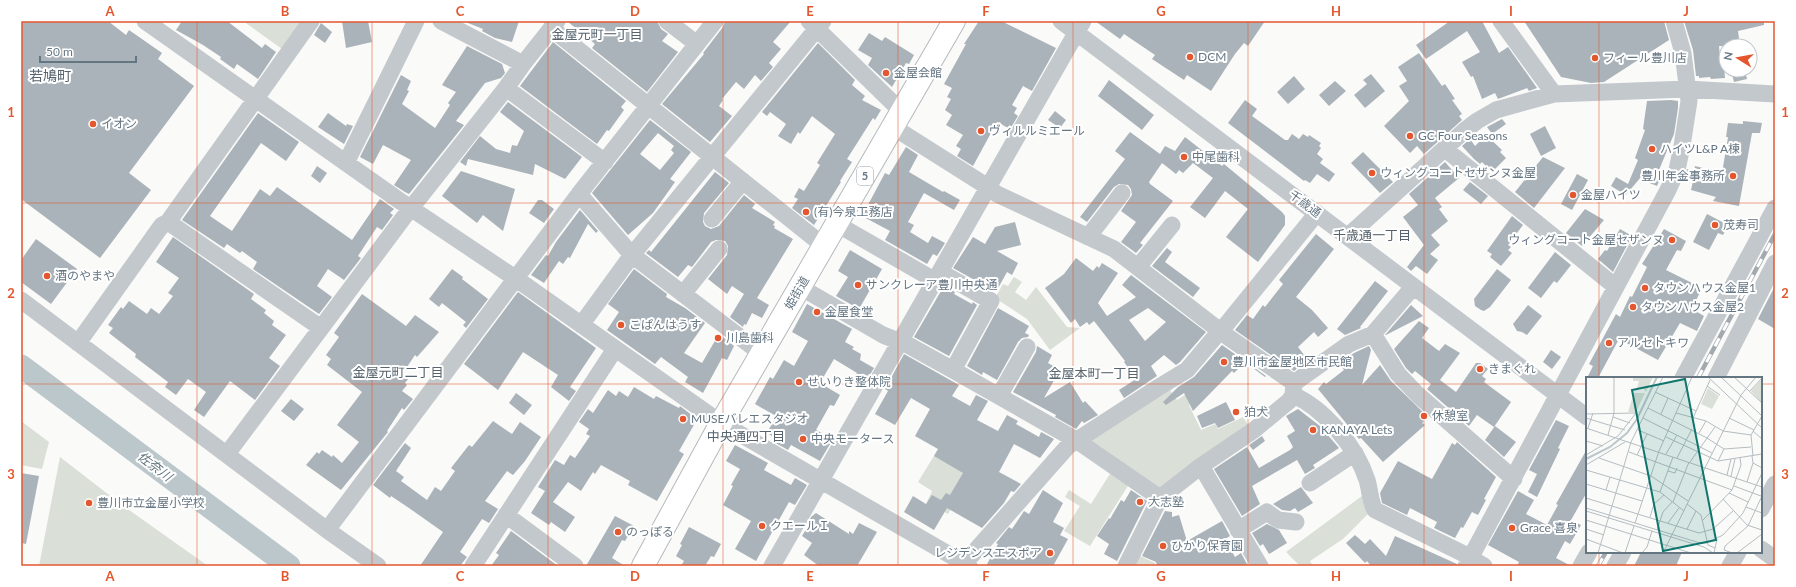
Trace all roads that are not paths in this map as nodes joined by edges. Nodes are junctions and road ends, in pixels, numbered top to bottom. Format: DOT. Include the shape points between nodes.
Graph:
graph roads {
  1 [pos="145,21"];
  2 [pos="311,21"];
  3 [pos="416,21"];
  4 [pos="441,21"];
  5 [pos="668,21"];
  6 [pos="715,21"];
  7 [pos="954,21"];
  8 [pos="1061,21"];
  9 [pos="1501,21"];
  10 [pos="1674,21"];
  11 [pos="816,23"];
  12 [pos="554,24"];
  13 [pos="1079,27"];
  14 [pos="697,44"];
  15 [pos="523,64"];
  16 [pos="506,88"];
  17 [pos="1687,89"];
  18 [pos="1554,94"];
  19 [pos="1775,94"];
  20 [pos="255,99"];
  21 [pos="649,106"];
  22 [pos="897,120"];
  23 [pos="1445,149"];
  24 [pos="712,156"];
  25 [pos="605,162"];
  26 [pos="346,163"];
  27 [pos="743,181"];
  28 [pos="988,188"];
  29 [pos="1122,193"];
  30 [pos="579,194"];
  31 [pos="410,208"];
  32 [pos="1775,208"];
  33 [pos="1317,214"];
  34 [pos="712,219"];
  35 [pos="168,222"];
  36 [pos="837,224"];
  37 [pos="1172,225"];
  38 [pos="1348,236"];
  39 [pos="1088,237"];
  40 [pos="824,246"];
  41 [pos="719,248"];
  42 [pos="632,255"];
  43 [pos="1775,263"];
  44 [pos="1138,267"];
  45 [pos="937,276"];
  46 [pos="515,278"];
  47 [pos="800,287"];
  48 [pos="1413,287"];
  49 [pos="1616,287"];
  50 [pos="683,294"];
  51 [pos="21,300"];
  52 [pos="581,325"];
  53 [pos="321,328"];
  54 [pos="1221,331"];
  55 [pos="1374,334"];
  56 [pos="900,342"];
  57 [pos="78,343"];
  58 [pos="1027,347"];
  59 [pos="615,349"];
  60 [pos="762,354"];
  61 [pos="953,370"];
  62 [pos="1684,377"];
  63 [pos="1717,377"];
  64 [pos="1293,389"];
  65 [pos="1558,395"];
  66 [pos="999,396"];
  67 [pos="1586,416"];
  68 [pos="721,423"];
  69 [pos="1076,440"];
  70 [pos="1355,453"];
  71 [pos="227,454"];
  72 [pos="1201,466"];
  73 [pos="1514,479"];
  74 [pos="821,481"];
  75 [pos="1310,483"];
  76 [pos="1775,484"];
  77 [pos="1160,498"];
  78 [pos="1762,508"];
  79 [pos="506,514"];
  80 [pos="1296,522"];
  81 [pos="327,530"];
  82 [pos="1238,530"];
  83 [pos="1762,550"];
  84 [pos="1588,553"];
  85 [pos="1622,553"];
  86 [pos="1737,553"];
  87 [pos="1775,559"];
  88 [pos="1474,563"];
  89 [pos="965,565"];
  90 [pos="378,566"];
  91 [pos="473,566"];
  92 [pos="575,566"];
  93 [pos="644,566"];
  94 [pos="772,566"];
  95 [pos="1126,566"];
  96 [pos="1260,566"];
  97 [pos="1581,566"];
  98 [pos="1615,566"];
  99 [pos="1730,566"];
  1 -- 20 [label="street"];
  2 -- 20 [label="street"];
  3 -- 26 [label="street"];
  4 -- 15 [label="street"];
  5 -- 14 [label="street"];
  6 -- 14 [label="street"];
  7 -- 22 [label="main road, 姫街道 / 5"];
  8 -- 13 [label="street, 千歳通"];
  9 -- 18 [label="street"];
  10 -- 17 [label="street" via="1683,53"];
  11 -- 22 [label="street"];
  11 -- 24 [label="street"];
  12 -- 15 [label="street"];
  12 -- 21 [label="street"];
  13 -- 28 [label="street"];
  13 -- 33 [label="street, 千歳通"];
  14 -- 21 [label="street"];
  15 -- 16 [label="street"];
  16 -- 25 [label="street"];
  16 -- 31 [label="street"];
  17 -- 18 [label="street"];
  17 -- 19 [label="street"];
  17 -- 49 [label="street" via="1689,101 1677,170"];
  18 -- 23 [label="street" via="1496,110 1477,121"];
  20 -- 26 [label="street"];
  20 -- 35 [label="street"];
  21 -- 24 [label="street"];
  21 -- 25 [label="street"];
  22 -- 28 [label="street"];
  22 -- 36 [label="main road, 姫街道 / 5"];
  23 -- 38 [label="street"];
  23 -- 49 [label="street"];
  24 -- 27 [label="street"];
  24 -- 42 [label="street"];
  25 -- 30 [label="street"];
  26 -- 31 [label="street"];
  27 -- 34 [label="street"];
  27 -- 40 [label="street"];
  28 -- 39 [label="street"];
  28 -- 45 [label="street"];
  29 -- 39 [label="street"];
  30 -- 42 [label="street"];
  30 -- 46 [label="street"];
  31 -- 46 [label="street"];
  31 -- 53 [label="street"];
  32 -- 62 [label="street"];
  33 -- 38 [label="street, 千歳通"];
  33 -- 54 [label="street"];
  35 -- 53 [label="street"];
  35 -- 57 [label="street" via="162,225"];
  36 -- 40 [label="main road, 姫街道 / 5"];
  36 -- 45 [label="street"];
  37 -- 44 [label="street"];
  38 -- 48 [label="street, 千歳通"];
  39 -- 44 [label="street" via="1114,249"];
  40 -- 47 [label="main road, 姫街道 / 5"];
  41 -- 50 [label="street"];
  42 -- 50 [label="street"];
  42 -- 52 [label="street"];
  43 -- 63 [label="street"];
  44 -- 54 [label="street"];
  45 -- 56 [label="street"];
  45 -- 61 [label="street" via="991,301"];
  46 -- 52 [label="street"];
  46 -- 81 [label="street"];
  47 -- 56 [label="street" via="883,335"];
  47 -- 60 [label="main road, 姫街道 / 5"];
  48 -- 55 [label="street"];
  48 -- 65 [label="street, 千歳通"];
  49 -- 65 [label="street"];
  50 -- 60 [label="street"];
  51 -- 57 [label="street"];
  52 -- 59 [label="street"];
  53 -- 71 [label="street"];
  54 -- 64 [label="street"];
  54 -- 69 [label="street" via="1187,370"];
  55 -- 64 [label="street" via="1349,344"];
  55 -- 73 [label="street" via="1398,374"];
  56 -- 61 [label="street"];
  56 -- 74 [label="street"];
  57 -- 71 [label="street"];
  58 -- 66 [label="street"];
  59 -- 68 [label="street"];
  59 -- 79 [label="street"];
  60 -- 68 [label="main road, 姫街道 / 5"];
  61 -- 66 [label="street"];
  64 -- 70 [label="street" via="1333,424"];
  64 -- 72 [label="street" via="1289,401 1254,430"];
  65 -- 67 [label="street, 千歳通"];
  65 -- 73 [label="street"];
  66 -- 69 [label="street"];
  68 -- 74 [label="street"];
  68 -- 93 [label="main road, 姫街道 / 5"];
  69 -- 77 [label="street"];
  69 -- 89 [label="street"];
  70 -- 75 [label="street"];
  70 -- 88 [label="street" via="1367,479 1376,510"];
  71 -- 81 [label="street"];
  72 -- 77 [label="street"];
  72 -- 82 [label="street"];
  73 -- 88 [label="street"];
  74 -- 89 [label="street"];
  74 -- 94 [label="street"];
  76 -- 78 [label="street"];
  77 -- 95 [label="street"];
  79 -- 91 [label="street"];
  79 -- 92 [label="street"];
  80 -- 82 [label="street" via="1278,520 1267,512"];
  81 -- 90 [label="street"];
  82 -- 96 [label="street"];
  83 -- 87 [label="street"];
  84 -- 97 [label="street"];
  85 -- 98 [label="street"];
  86 -- 99 [label="street"];
}
